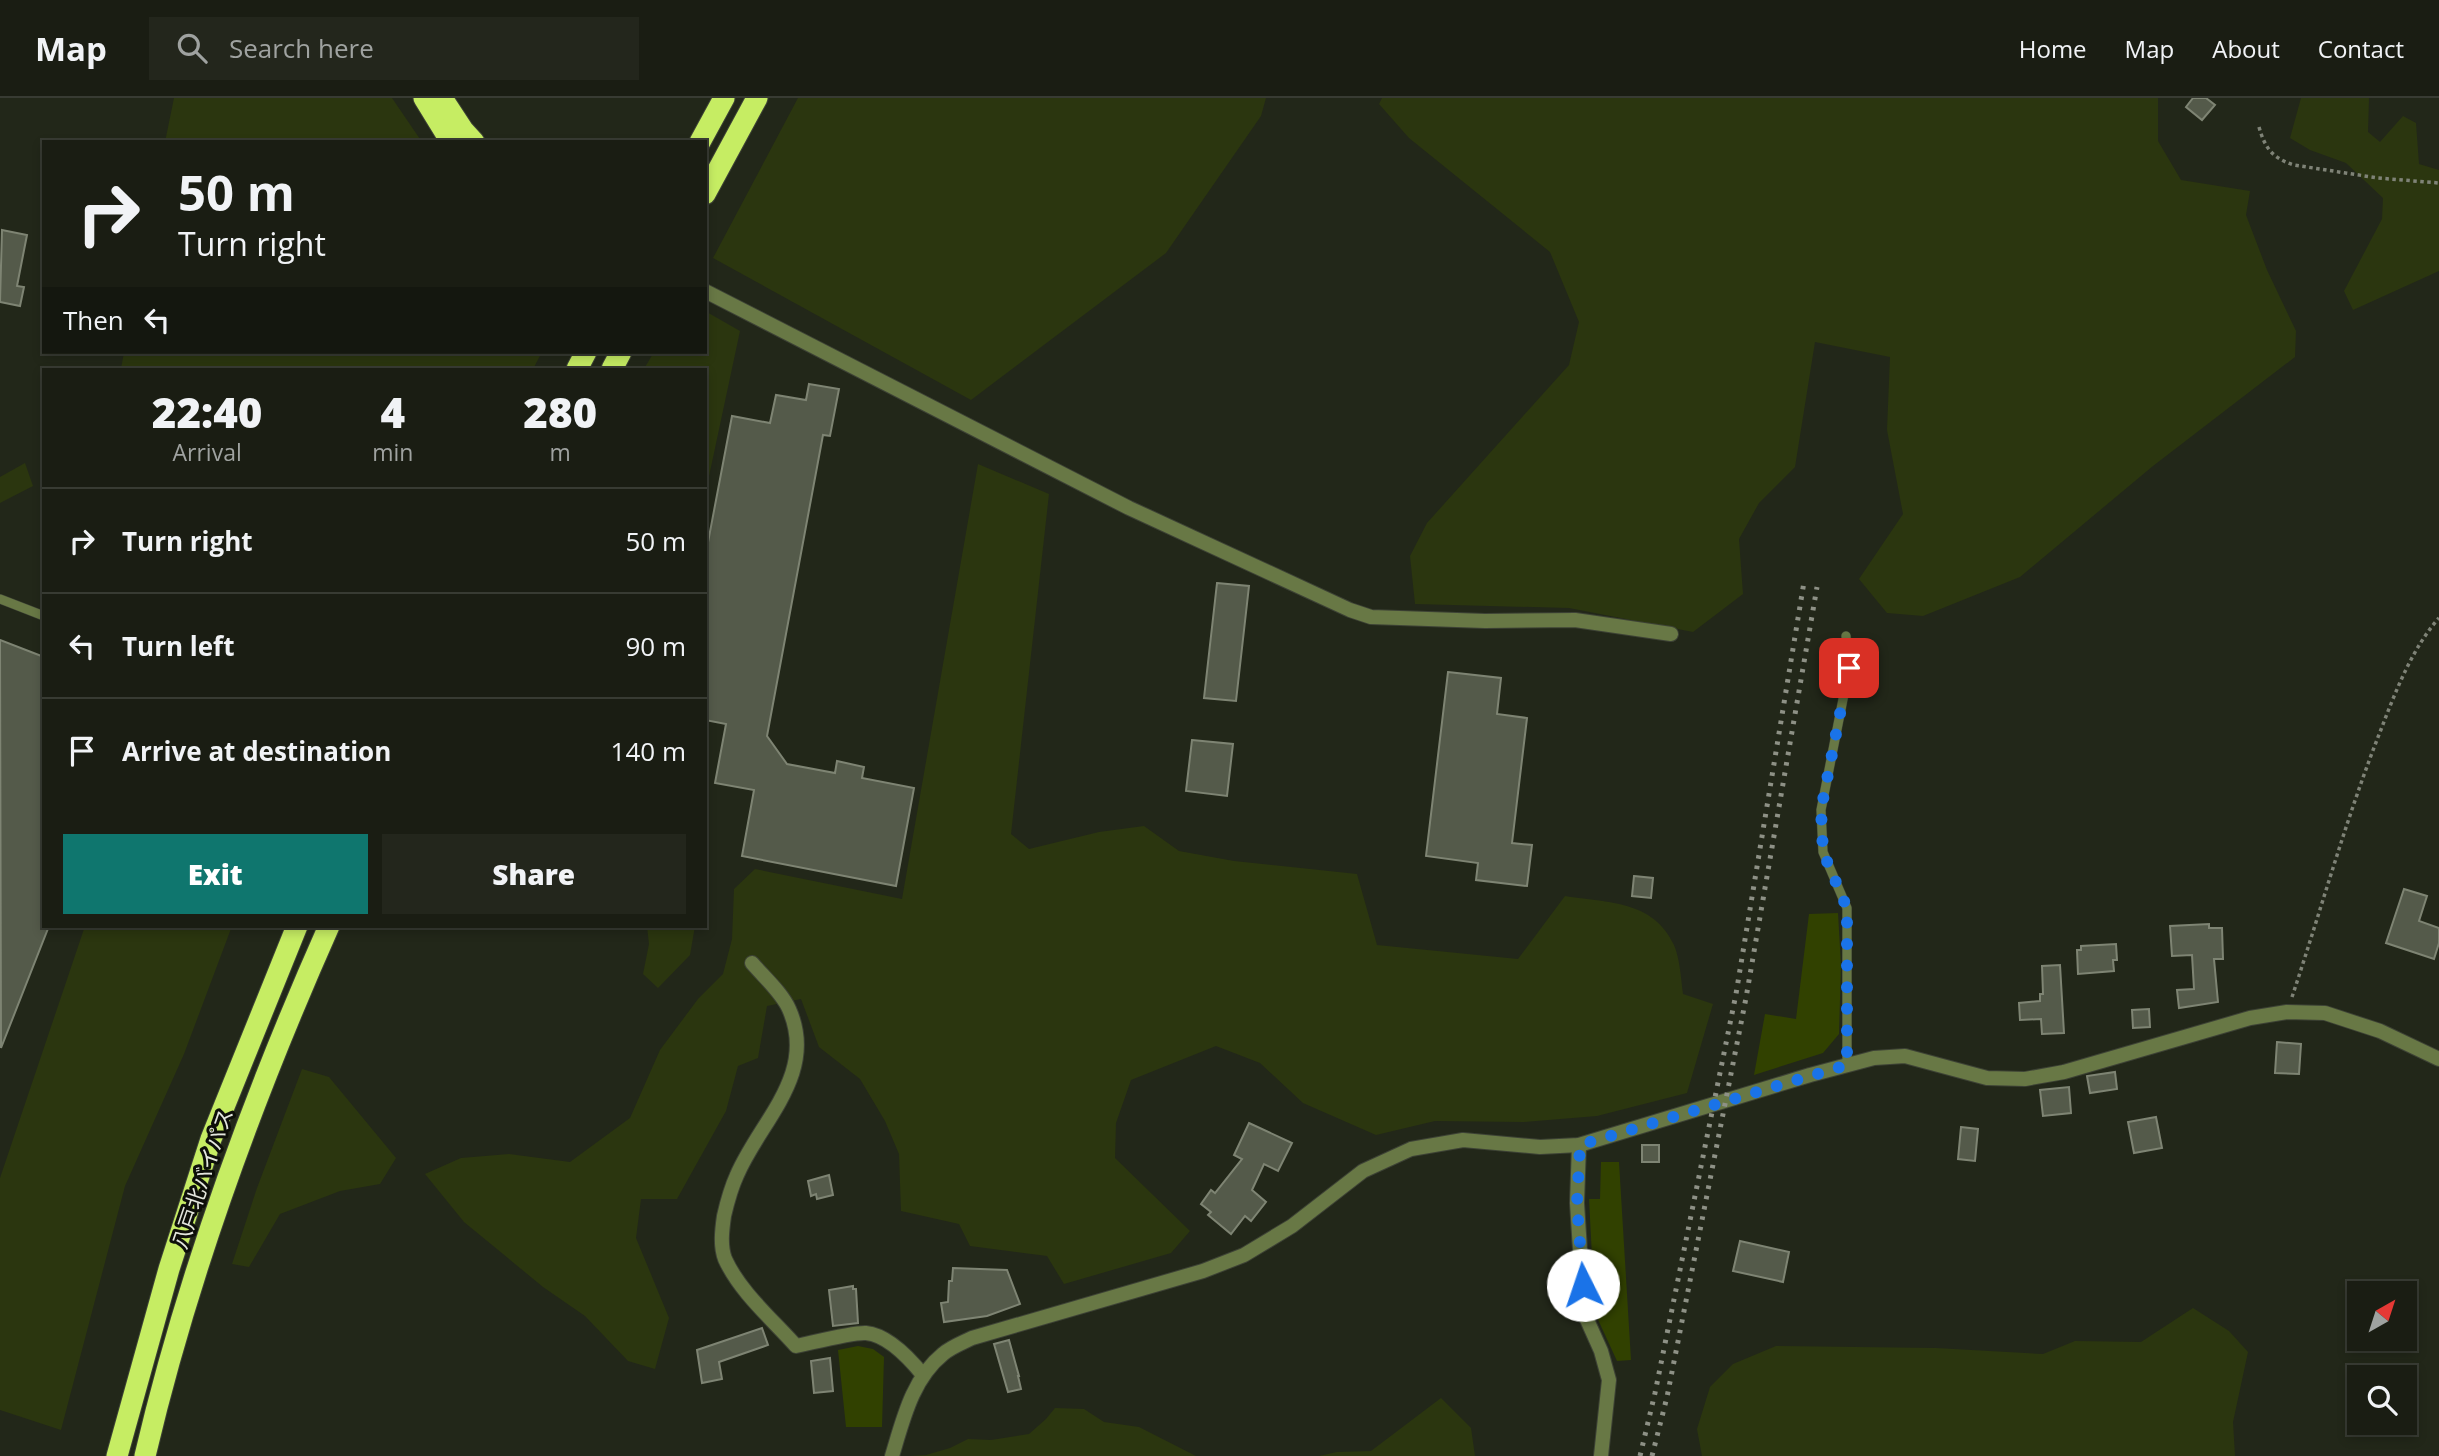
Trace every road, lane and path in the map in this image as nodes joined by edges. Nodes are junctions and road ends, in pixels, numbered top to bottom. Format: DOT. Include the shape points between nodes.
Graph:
graph roads {
  1 [pos="424,98"];
  2 [pos="442,98"];
  3 [pos="724,98"];
  4 [pos="757,98"];
  5 [pos="2259,127"];
  6 [pos="450,140"];
  7 [pos="472,140"];
  8 [pos="701,140"];
  9 [pos="2439,183"];
  10 [pos="707,190"];
  11 [pos="707,292"];
  12 [pos="0,599"];
  13 [pos="42,615"];
  14 [pos="2439,618"];
  15 [pos="1671,634"];
  16 [pos="1846,636"];
  17 [pos="296,928"];
  18 [pos="328,928"];
  19 [pos="752,963"];
  20 [pos="2287,1012"];
  21 [pos="2439,1059"];
  22 [pos="1847,1065"];
  23 [pos="1580,1145"];
  24 [pos="923,1375"];
  25 [pos="117,1456"];
  26 [pos="145,1456"];
  27 [pos="892,1456"];
  28 [pos="1601,1456"];
  1 -- 6 [label="highway"];
  2 -- 7 [label="highway"];
  3 -- 8 [label="highway"];
  4 -- 10 [label="highway"];
  5 -- 9 [label="path" via="2269,152 2294,165"];
  11 -- 15 [label="street" via="1129,508 1350,610 1371,617 1576,620"];
  12 -- 13 [label="lane"];
  14 -- 20 [label="path" via="2414,656 2365,768"];
  16 -- 22 [label="lane" via="1849,668 1821,810 1823,852 1847,908"];
  17 -- 25 [label="highway, 八戸北バイパス" via="211,1139"];
  18 -- 26 [label="highway, 八戸北バイパス" via="231,1164"];
  19 -- 24 [label="street" via="788,1007 797,1034 794,1069 786,1092 737,1174 722,1231 724,1256 739,1283 796,1346 866,1333 885,1340"];
  20 -- 21 [label="street" via="2325,1013 2381,1031"];
  20 -- 22 [label="street" via="2249,1018 2025,1079 1987,1078 1905,1056"];
  22 -- 23 [label="street"];
  23 -- 24 [label="street" via="1540,1147 1463,1140 1411,1149 1363,1171 1292,1226 1244,1255 972,1338 944,1353"];
  23 -- 28 [label="street" via="1577,1203 1584,1312 1609,1380"];
  24 -- 27 [label="street" via="906,1409"];
}
